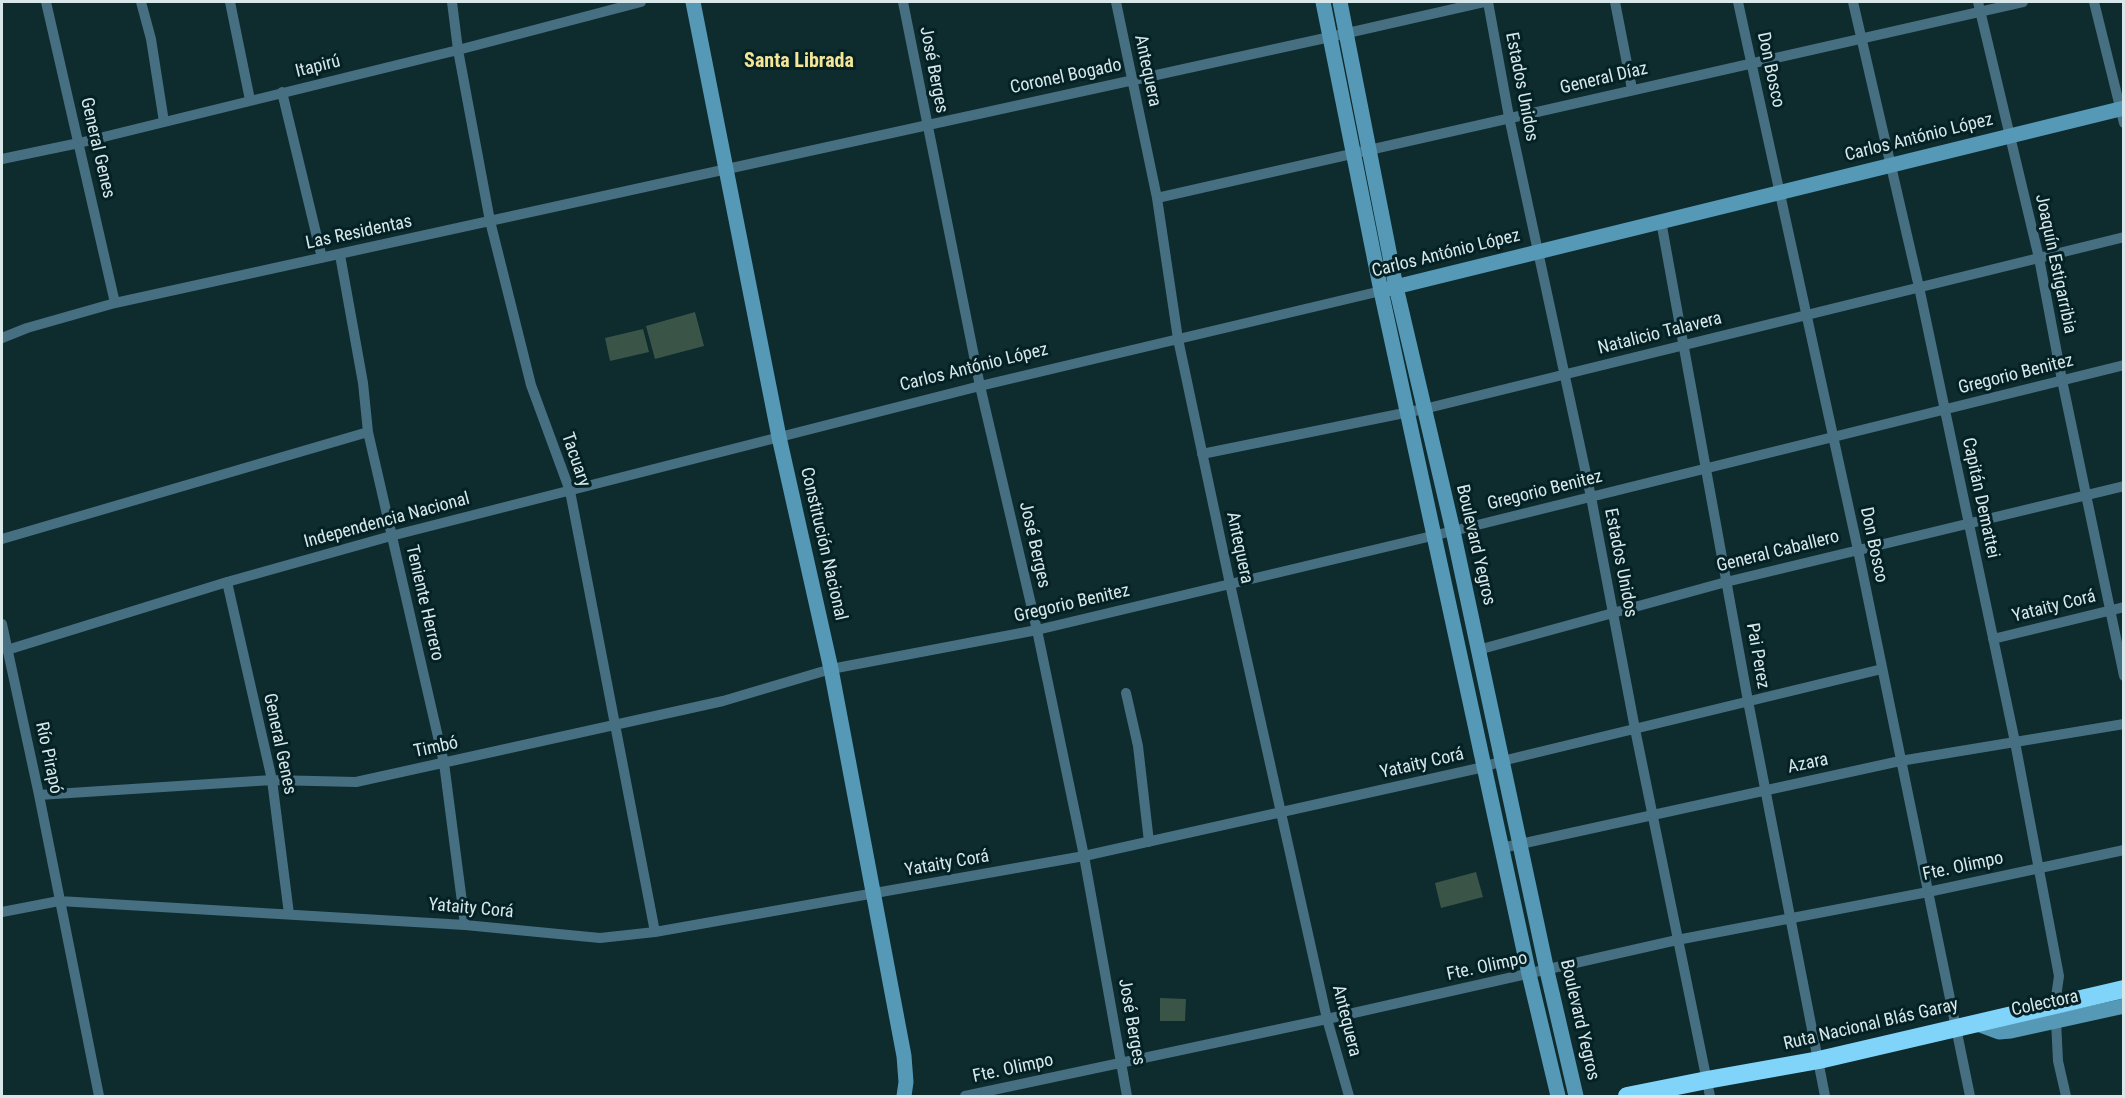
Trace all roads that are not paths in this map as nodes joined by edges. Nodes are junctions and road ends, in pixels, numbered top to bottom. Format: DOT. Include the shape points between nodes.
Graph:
graph roads {
  1 [pos="46,2"];
  2 [pos="141,2"];
  3 [pos="230,2"];
  4 [pos="452,2"];
  5 [pos="642,2"];
  6 [pos="693,2"];
  7 [pos="903,2"];
  8 [pos="1116,2"];
  9 [pos="1323,2"];
  10 [pos="1340,2"];
  11 [pos="1486,2"];
  12 [pos="1615,2"];
  13 [pos="1738,2"];
  14 [pos="1853,2"];
  15 [pos="2023,2"];
  16 [pos="2094,2"];
  17 [pos="1979,6"];
  18 [pos="1346,33"];
  19 [pos="1330,37"];
  20 [pos="1861,38"];
  21 [pos="459,50"];
  22 [pos="1750,63"];
  23 [pos="1132,80"];
  24 [pos="1632,89"];
  25 [pos="282,92"];
  26 [pos="250,100"];
  27 [pos="2122,113"];
  28 [pos="1509,117"];
  29 [pos="164,122"];
  30 [pos="927,125"];
  31 [pos="2010,136"];
  32 [pos="79,143"];
  33 [pos="1369,149"];
  34 [pos="1353,152"];
  35 [pos="2,159"];
  36 [pos="1890,165"];
  37 [pos="726,169"];
  38 [pos="1780,192"];
  39 [pos="1157,198"];
  40 [pos="490,221"];
  41 [pos="1661,221"];
  42 [pos="2124,237"];
  43 [pos="1539,250"];
  44 [pos="340,255"];
  45 [pos="322,258"];
  46 [pos="2039,258"];
  47 [pos="1918,287"];
  48 [pos="1388,289"];
  49 [pos="115,303"];
  50 [pos="1807,315"];
  51 [pos="2,338"];
  52 [pos="1178,339"];
  53 [pos="1684,345"];
  54 [pos="2124,365"];
  55 [pos="1563,374"];
  56 [pos="2062,380"];
  57 [pos="980,386"];
  58 [pos="1424,409"];
  59 [pos="1944,409"];
  60 [pos="1407,413"];
  61 [pos="369,432"];
  62 [pos="779,437"];
  63 [pos="1833,437"];
  64 [pos="1202,454"];
  65 [pos="1705,469"];
  66 [pos="2124,486"];
  67 [pos="570,490"];
  68 [pos="2085,496"];
  69 [pos="1591,497"];
  70 [pos="1968,523"];
  71 [pos="1453,531"];
  72 [pos="1434,534"];
  73 [pos="391,536"];
  74 [pos="2,539"];
  75 [pos="1858,550"];
  76 [pos="227,582"];
  77 [pos="1726,582"];
  78 [pos="1230,584"];
  79 [pos="2124,607"];
  80 [pos="2109,611"];
  81 [pos="1613,612"];
  82 [pos="2,624"];
  83 [pos="1037,630"];
  84 [pos="1993,639"];
  85 [pos="7,650"];
  86 [pos="1478,650"];
  87 [pos="831,669"];
  88 [pos="1882,669"];
  89 [pos="2124,676"];
  90 [pos="1126,693"];
  91 [pos="1748,702"];
  92 [pos="2124,724"];
  93 [pos="615,725"];
  94 [pos="1635,729"];
  95 [pos="2015,742"];
  96 [pos="1502,761"];
  97 [pos="1900,761"];
  98 [pos="444,763"];
  99 [pos="1484,767"];
  100 [pos="272,780"];
  101 [pos="1766,790"];
  102 [pos="39,795"];
  103 [pos="1281,813"];
  104 [pos="1652,815"];
  105 [pos="1149,842"];
  106 [pos="1520,844"];
  107 [pos="1502,848"];
  108 [pos="2124,850"];
  109 [pos="1084,856"];
  110 [pos="2040,867"];
  111 [pos="1928,892"];
  112 [pos="873,895"];
  113 [pos="59,901"];
  114 [pos="2,912"];
  115 [pos="289,914"];
  116 [pos="1791,918"];
  117 [pos="465,925"];
  118 [pos="655,932"];
  119 [pos="1677,940"];
  120 [pos="1547,971"];
  121 [pos="1529,974"];
  122 [pos="2124,989"];
  123 [pos="2124,1006"];
  124 [pos="2055,1013"];
  125 [pos="1327,1019"];
  126 [pos="1956,1028"];
  127 [pos="1819,1060"];
  128 [pos="1122,1063"];
  129 [pos="1708,1088"];
  130 [pos="99,1096"];
  131 [pos="904,1096"];
  132 [pos="965,1096"];
  133 [pos="1127,1096"];
  134 [pos="1349,1096"];
  135 [pos="1558,1096"];
  136 [pos="1576,1096"];
  137 [pos="1627,1096"];
  138 [pos="1825,1096"];
  139 [pos="1970,1096"];
  140 [pos="2066,1096"];
  1 -- 32 [label="street, General Genes"];
  2 -- 29 [label="street"];
  3 -- 26 [label="street"];
  4 -- 21 [label="street, Tacuary"];
  5 -- 21 [label="street, Itapirú"];
  6 -- 37 [label="main road, Constitución Nacional"];
  7 -- 30 [label="street, José Berges"];
  8 -- 23 [label="street, Antequera"];
  9 -- 19 [label="main road, Boulevard Yegros"];
  10 -- 18 [label="main road, Boulevard Yegros"];
  11 -- 18 [label="street, Coronel Bogado"];
  11 -- 28 [label="street, Estados Unidos"];
  12 -- 24 [label="street"];
  13 -- 22 [label="street, Don Bosco"];
  14 -- 20 [label="street, Capitán Demattei"];
  15 -- 17 [label="street, General Díaz"];
  16 -- 27 [label="street"];
  17 -- 20 [label="street, General Díaz"];
  17 -- 31 [label="street, Joaquín Estigarribia"];
  18 -- 19 [label="street, Coronel Bogado"];
  18 -- 33 [label="main road, Boulevard Yegros"];
  19 -- 23 [label="street, Coronel Bogado"];
  19 -- 34 [label="main road, Boulevard Yegros"];
  20 -- 22 [label="street, General Díaz"];
  20 -- 36 [label="street, Capitán Demattei"];
  21 -- 25 [label="street, Itapirú"];
  21 -- 40 [label="street, Tacuary"];
  22 -- 24 [label="street, General Díaz"];
  22 -- 38 [label="street, Don Bosco"];
  23 -- 30 [label="street, Coronel Bogado"];
  23 -- 39 [label="street, Antequera"];
  24 -- 28 [label="street, General Díaz"];
  25 -- 26 [label="street, Itapirú"];
  25 -- 45 [label="street"];
  26 -- 29 [label="street, Itapirú"];
  27 -- 31 [label="main road, Carlos António López"];
  28 -- 33 [label="street, General Díaz"];
  28 -- 43 [label="street, Estados Unidos"];
  29 -- 32 [label="street, Itapirú"];
  30 -- 37 [label="street, Coronel Bogado"];
  30 -- 57 [label="street, José Berges"];
  31 -- 36 [label="main road, Carlos António López"];
  31 -- 46 [label="street, Joaquín Estigarribia"];
  32 -- 35 [label="street, Itapirú"];
  32 -- 49 [label="street, General Genes"];
  33 -- 34 [label="street, General Díaz"];
  33 -- 48 [label="main road, Boulevard Yegros"];
  34 -- 39 [label="street, General Díaz"];
  34 -- 48 [label="main road, Boulevard Yegros"];
  36 -- 38 [label="main road, Carlos António López"];
  36 -- 47 [label="street, Capitán Demattei"];
  37 -- 40 [label="street, Las Residentas"];
  37 -- 62 [label="main road, Constitución Nacional"];
  38 -- 41 [label="main road, Carlos António López"];
  38 -- 50 [label="street, Don Bosco"];
  39 -- 52 [label="street, Antequera"];
  40 -- 44 [label="street, Las Residentas"];
  40 -- 67 [label="street, Tacuary" via="531,385"];
  41 -- 43 [label="main road, Carlos António López"];
  41 -- 53 [label="street, Pai Perez"];
  42 -- 46 [label="street, Natalicio Talavera"];
  43 -- 48 [label="main road, Carlos António López"];
  43 -- 55 [label="street, Estados Unidos"];
  44 -- 45 [label="street, Las Residentas"];
  44 -- 61 [label="street, Teniente Herrero"];
  45 -- 49 [label="street, Las Residentas"];
  46 -- 47 [label="street, Natalicio Talavera"];
  46 -- 56 [label="street, Joaquín Estigarribia"];
  47 -- 50 [label="street, Natalicio Talavera"];
  47 -- 59 [label="street, Capitán Demattei"];
  48 -- 52 [label="street, Carlos António López"];
  48 -- 58 [label="main road, Boulevard Yegros"];
  48 -- 60 [label="main road, Boulevard Yegros"];
  49 -- 51 [label="street, Las Residentas"];
  50 -- 53 [label="street, Natalicio Talavera"];
  50 -- 63 [label="street, Don Bosco"];
  52 -- 57 [label="street, Carlos António López"];
  52 -- 64 [label="street, Antequera"];
  53 -- 55 [label="street, Natalicio Talavera"];
  53 -- 65 [label="street, Pai Perez"];
  54 -- 56 [label="street, Gregorio Benitez"];
  55 -- 58 [label="street, Natalicio Talavera"];
  55 -- 69 [label="street, Estados Unidos"];
  56 -- 59 [label="street, Gregorio Benitez"];
  56 -- 68 [label="street, Joaquín Estigarribia"];
  57 -- 62 [label="street, Carlos António López"];
  57 -- 83 [label="street, José Berges"];
  58 -- 60 [label="street, Natalicio Talavera"];
  58 -- 71 [label="main road, Boulevard Yegros"];
  59 -- 63 [label="street, Gregorio Benitez"];
  59 -- 70 [label="street, Capitán Demattei"];
  60 -- 64 [label="street, Natalicio Talavera"];
  60 -- 72 [label="main road, Boulevard Yegros"];
  61 -- 73 [label="street, Teniente Herrero"];
  61 -- 74 [label="street"];
  62 -- 67 [label="street, Independencia Nacional"];
  62 -- 87 [label="main road, Constitución Nacional"];
  63 -- 65 [label="street, Gregorio Benitez"];
  63 -- 75 [label="street, Don Bosco"];
  64 -- 78 [label="street, Antequera"];
  65 -- 69 [label="street, Gregorio Benitez"];
  65 -- 77 [label="street, Pai Perez"];
  66 -- 68 [label="street, General Caballero"];
  67 -- 73 [label="street, Independencia Nacional"];
  67 -- 93 [label="street, Tacuary"];
  68 -- 70 [label="street, General Caballero"];
  68 -- 80 [label="street, Joaquín Estigarribia"];
  69 -- 71 [label="street, Gregorio Benitez"];
  69 -- 81 [label="street, Estados Unidos"];
  70 -- 75 [label="street, General Caballero"];
  70 -- 84 [label="street, Capitán Demattei"];
  71 -- 72 [label="street, Gregorio Benitez"];
  71 -- 86 [label="main road, Boulevard Yegros"];
  72 -- 78 [label="street, Gregorio Benitez"];
  72 -- 99 [label="main road, Boulevard Yegros"];
  73 -- 76 [label="street, Independencia Nacional"];
  73 -- 98 [label="street, Teniente Herrero"];
  75 -- 77 [label="street, General Caballero"];
  75 -- 88 [label="street, Don Bosco"];
  76 -- 85 [label="street, Independencia Nacional"];
  76 -- 100 [label="street, General Genes"];
  77 -- 81 [label="street, General Caballero"];
  77 -- 91 [label="street, Pai Perez"];
  78 -- 83 [label="street, Gregorio Benitez"];
  78 -- 103 [label="street, Antequera"];
  79 -- 80 [label="street, Yataity Corá"];
  80 -- 84 [label="street, Yataity Corá"];
  80 -- 89 [label="street, Joaquín Estigarribia"];
  81 -- 86 [label="street, General Caballero"];
  81 -- 94 [label="street, Estados Unidos"];
  82 -- 85 [label="street, Río Pirapó"];
  83 -- 87 [label="street, Gregorio Benitez"];
  83 -- 109 [label="street, José Berges"];
  84 -- 95 [label="street, Capitán Demattei"];
  85 -- 102 [label="street, Río Pirapó"];
  86 -- 96 [label="main road, Boulevard Yegros"];
  87 -- 93 [label="street, Timbó"];
  87 -- 112 [label="main road, Constitución Nacional"];
  88 -- 91 [label="street, Yataity Corá"];
  88 -- 97 [label="street, Don Bosco"];
  90 -- 105 [label="street" via="1138,746"];
  91 -- 94 [label="street, Yataity Corá"];
  91 -- 101 [label="street, Pai Perez"];
  92 -- 95 [label="street, Azara"];
  93 -- 98 [label="street, Timbó"];
  93 -- 118 [label="street, Tacuary"];
  94 -- 96 [label="street, Yataity Corá"];
  94 -- 104 [label="street, Estados Unidos"];
  95 -- 97 [label="street, Azara"];
  95 -- 110 [label="street, Capitán Demattei"];
  96 -- 99 [label="street, Yataity Corá"];
  96 -- 106 [label="main road, Boulevard Yegros"];
  97 -- 101 [label="street, Azara"];
  97 -- 111 [label="street, Don Bosco"];
  98 -- 100 [label="street, Timbó" via="357,782"];
  98 -- 117 [label="street, Teniente Herrero"];
  99 -- 103 [label="street, Yataity Corá"];
  99 -- 107 [label="main road, Boulevard Yegros"];
  100 -- 102 [label="street, Timbó"];
  100 -- 115 [label="street, General Genes"];
  101 -- 104 [label="street, Azara"];
  101 -- 116 [label="street, Pai Perez"];
  102 -- 113 [label="street, Río Pirapó"];
  103 -- 105 [label="street, Yataity Corá"];
  103 -- 125 [label="street, Antequera"];
  104 -- 106 [label="street, Azara"];
  104 -- 119 [label="street, Estados Unidos"];
  105 -- 109 [label="street, Yataity Corá"];
  106 -- 107 [label="street, Azara"];
  106 -- 120 [label="main road, Boulevard Yegros"];
  107 -- 121 [label="main road, Boulevard Yegros"];
  108 -- 110 [label="street, Fte. Olimpo"];
  109 -- 112 [label="street, Yataity Corá"];
  109 -- 128 [label="street, José Berges"];
  110 -- 111 [label="street, Fte. Olimpo"];
  110 -- 124 [label="street, Capitán Demattei" via="2059,976"];
  111 -- 116 [label="street, Fte. Olimpo"];
  111 -- 126 [label="street, Don Bosco"];
  112 -- 118 [label="street, Yataity Corá"];
  112 -- 131 [label="main road, Constitución Nacional" via="904,1056"];
  113 -- 114 [label="street, Yataity Corá"];
  113 -- 115 [label="street, Yataity Corá"];
  113 -- 130 [label="street, Río Pirapó"];
  115 -- 117 [label="street, Yataity Corá"];
  116 -- 119 [label="street, Fte. Olimpo"];
  116 -- 127 [label="street, Pai Perez"];
  117 -- 118 [label="street, Yataity Corá" via="600,938"];
  119 -- 120 [label="street, Fte. Olimpo"];
  119 -- 129 [label="street, Estados Unidos"];
  120 -- 121 [label="street, Fte. Olimpo"];
  120 -- 136 [label="main road, Boulevard Yegros"];
  121 -- 125 [label="street, Fte. Olimpo"];
  121 -- 135 [label="main road, Boulevard Yegros"];
  122 -- 124 [label="highway, Ruta Nacional Blás Garay"];
  123 -- 124 [label="main road, Colectora"];
  124 -- 126 [label="highway, Ruta Nacional Blás Garay"];
  124 -- 140 [label="street, Capitán Demattei" via="2058,1061"];
  125 -- 128 [label="street, Fte. Olimpo"];
  125 -- 134 [label="street, Antequera"];
  126 -- 127 [label="highway, Ruta Nacional Blás Garay"];
  126 -- 139 [label="street, Don Bosco"];
  127 -- 129 [label="highway, Ruta Nacional Blás Garay"];
  127 -- 138 [label="street, Pai Perez"];
  128 -- 132 [label="street, Fte. Olimpo"];
  128 -- 133 [label="street, José Berges"];
  129 -- 137 [label="highway, Ruta Nacional Blás Garay"];
}
